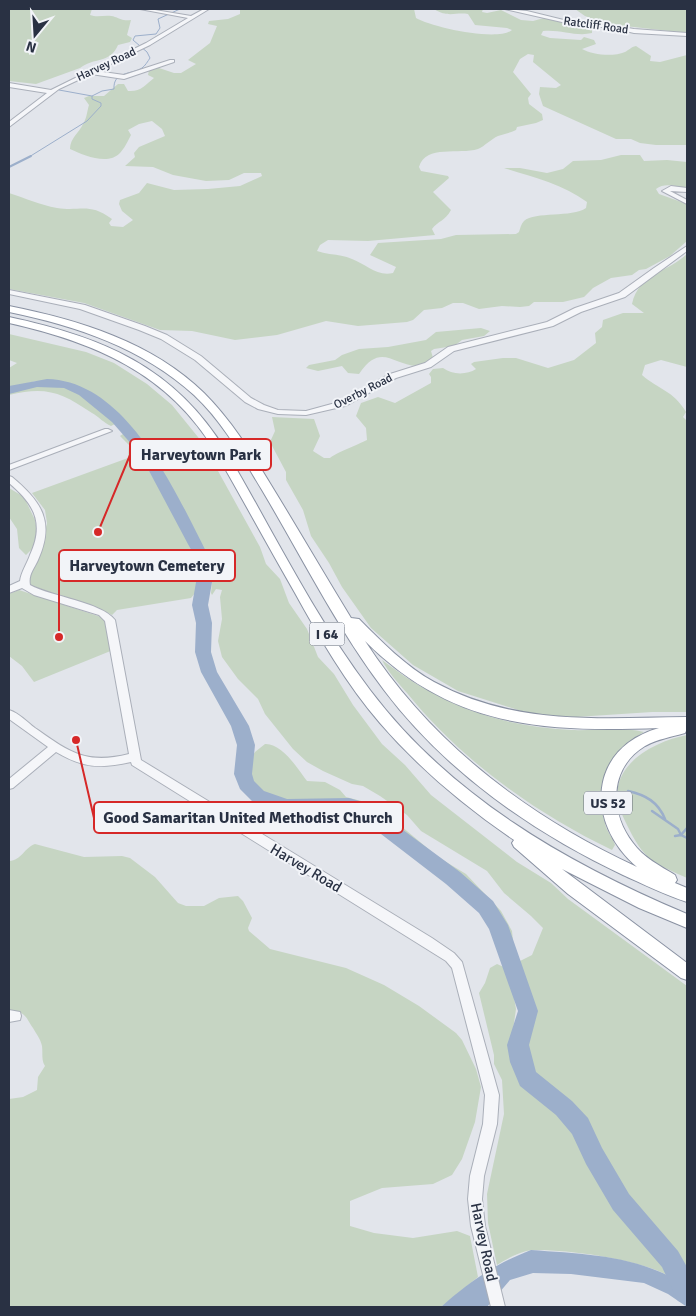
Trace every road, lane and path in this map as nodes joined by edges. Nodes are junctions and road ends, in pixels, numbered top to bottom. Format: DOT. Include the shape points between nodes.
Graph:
graph roads {
  1 [pos="142,9"];
  2 [pos="207,9"];
  3 [pos="507,9"];
  4 [pos="193,18"];
  5 [pos="687,35"];
  6 [pos="172,61"];
  7 [pos="90,72"];
  8 [pos="9,85"];
  9 [pos="52,92"];
  10 [pos="9,125"];
  11 [pos="687,190"];
  12 [pos="687,202"];
  13 [pos="687,248"];
  14 [pos="9,292"];
  15 [pos="9,309"];
  16 [pos="9,320"];
  17 [pos="108,432"];
  18 [pos="9,468"];
  19 [pos="9,479"];
  20 [pos="24,583"];
  21 [pos="9,590"];
  22 [pos="333,600"];
  23 [pos="9,714"];
  24 [pos="687,722"];
  25 [pos="687,728"];
  26 [pos="56,746"];
  27 [pos="134,757"];
  28 [pos="9,785"];
  29 [pos="498,821"];
  30 [pos="687,890"];
  31 [pos="687,895"];
  32 [pos="687,921"];
  33 [pos="687,973"];
  34 [pos="498,1307"];
  1 -- 4 [label="street"];
  2 -- 4 [label="street, Harvey Road"];
  3 -- 5 [label="street, Ratcliff Road" via="584,26"];
  4 -- 7 [label="street, Harvey Road"];
  6 -- 7 [label="street" via="117,77"];
  7 -- 9 [label="street, Harvey Road"];
  8 -- 9 [label="street"];
  9 -- 10 [label="street, Harvey Road"];
  11 -- 12 [label="street" via="671,188 665,191"];
  13 -- 14 [label="street, Overby Road" via="622,295 573,312 550,324 451,349 428,365 393,376 342,404 306,413 287,413 261,407 198,358 142,328 76,305"];
  15 -- 22 [label="highway, I 64" via="56,319 112,338 154,360 196,391 240,444"];
  16 -- 29 [label="highway, I 64" via="63,333 116,354 148,373 189,407 218,445 327,634 367,696 424,761"];
  17 -- 18 [label="street"];
  19 -- 20 [label="street" via="32,500 42,518 37,551"];
  20 -- 21 [label="street"];
  20 -- 27 [label="street" via="31,591 102,613 110,620"];
  22 -- 24 [label="highway" via="395,664 424,684 472,706 509,717 548,723"];
  22 -- 31 [label="highway, I 64" via="400,700 461,763 512,802 573,841"];
  23 -- 26 [label="street"];
  25 -- 30 [label="highway, US 52" via="652,736 632,747 612,772 607,795 612,820 627,848 658,874"];
  26 -- 27 [label="street" via="76,758 99,763"];
  26 -- 28 [label="street"];
  27 -- 34 [label="street, Harvey Road" via="143,768 422,938 458,966 492,1095 490,1124 477,1176 475,1200 478,1226"];
  29 -- 32 [label="highway, I 64" via="576,870"];
  29 -- 33 [label="highway" via="548,868"];
}
